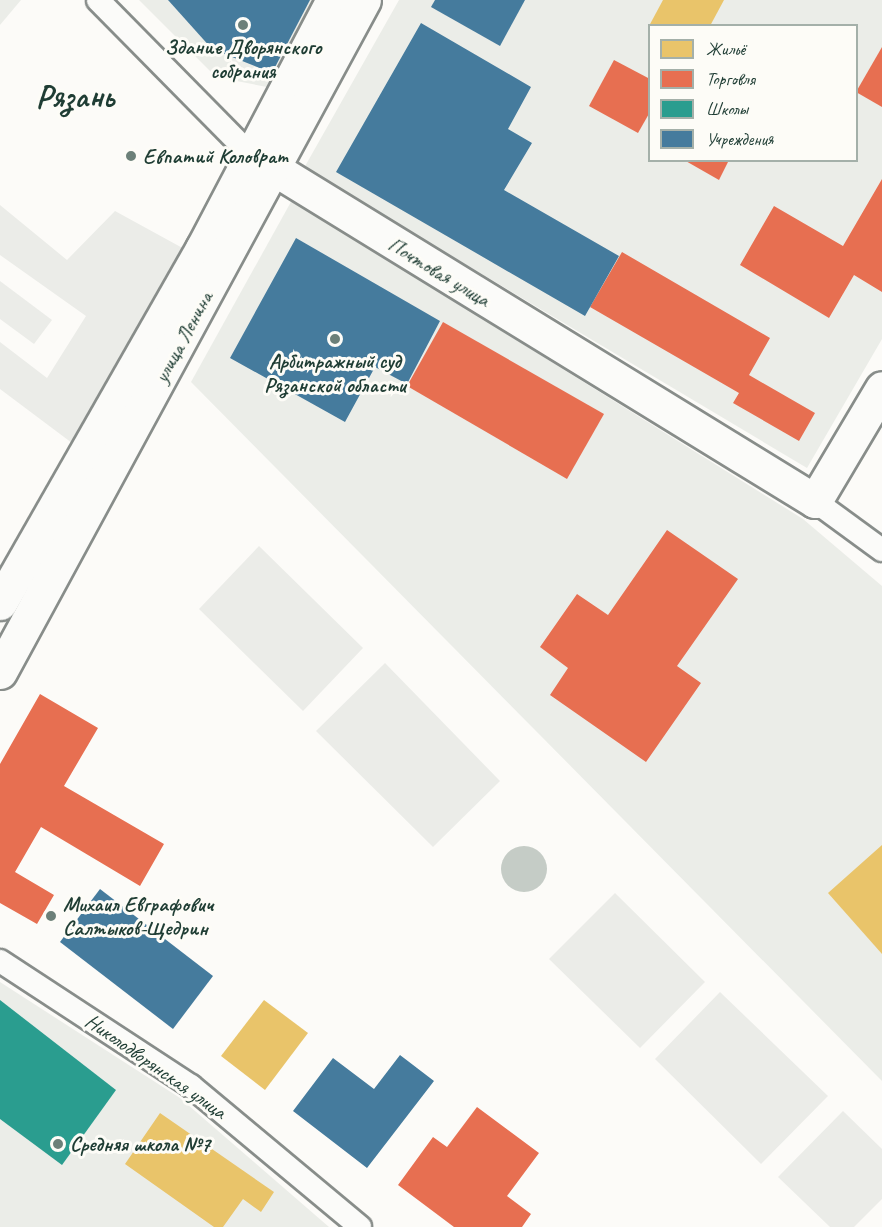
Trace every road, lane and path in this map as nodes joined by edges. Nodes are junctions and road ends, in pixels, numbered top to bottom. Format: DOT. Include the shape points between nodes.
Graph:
graph roads {
  1 [pos="98,0"];
  2 [pos="333,0"];
  3 [pos="364,0"];
  4 [pos="262,161"];
  5 [pos="882,388"];
  6 [pos="815,501"];
  7 [pos="882,550"];
  8 [pos="0,603"];
  9 [pos="0,672"];
  10 [pos="0,961"];
  11 [pos="360,1227"];
  1 -- 4 [label="street, Почтовая улица"];
  2 -- 4 [label="main road, улица Ленина"];
  3 -- 4 [label="main road, улица Ленина"];
  4 -- 6 [label="main road, Почтовая улица"];
  4 -- 8 [label="main road, улица Ленина" via="202,249"];
  4 -- 9 [label="main road, улица Ленина"];
  5 -- 6 [label="main road"];
  6 -- 7 [label="street"];
  10 -- 11 [label="street, Николодворянская улица" via="191,1086"];
}
